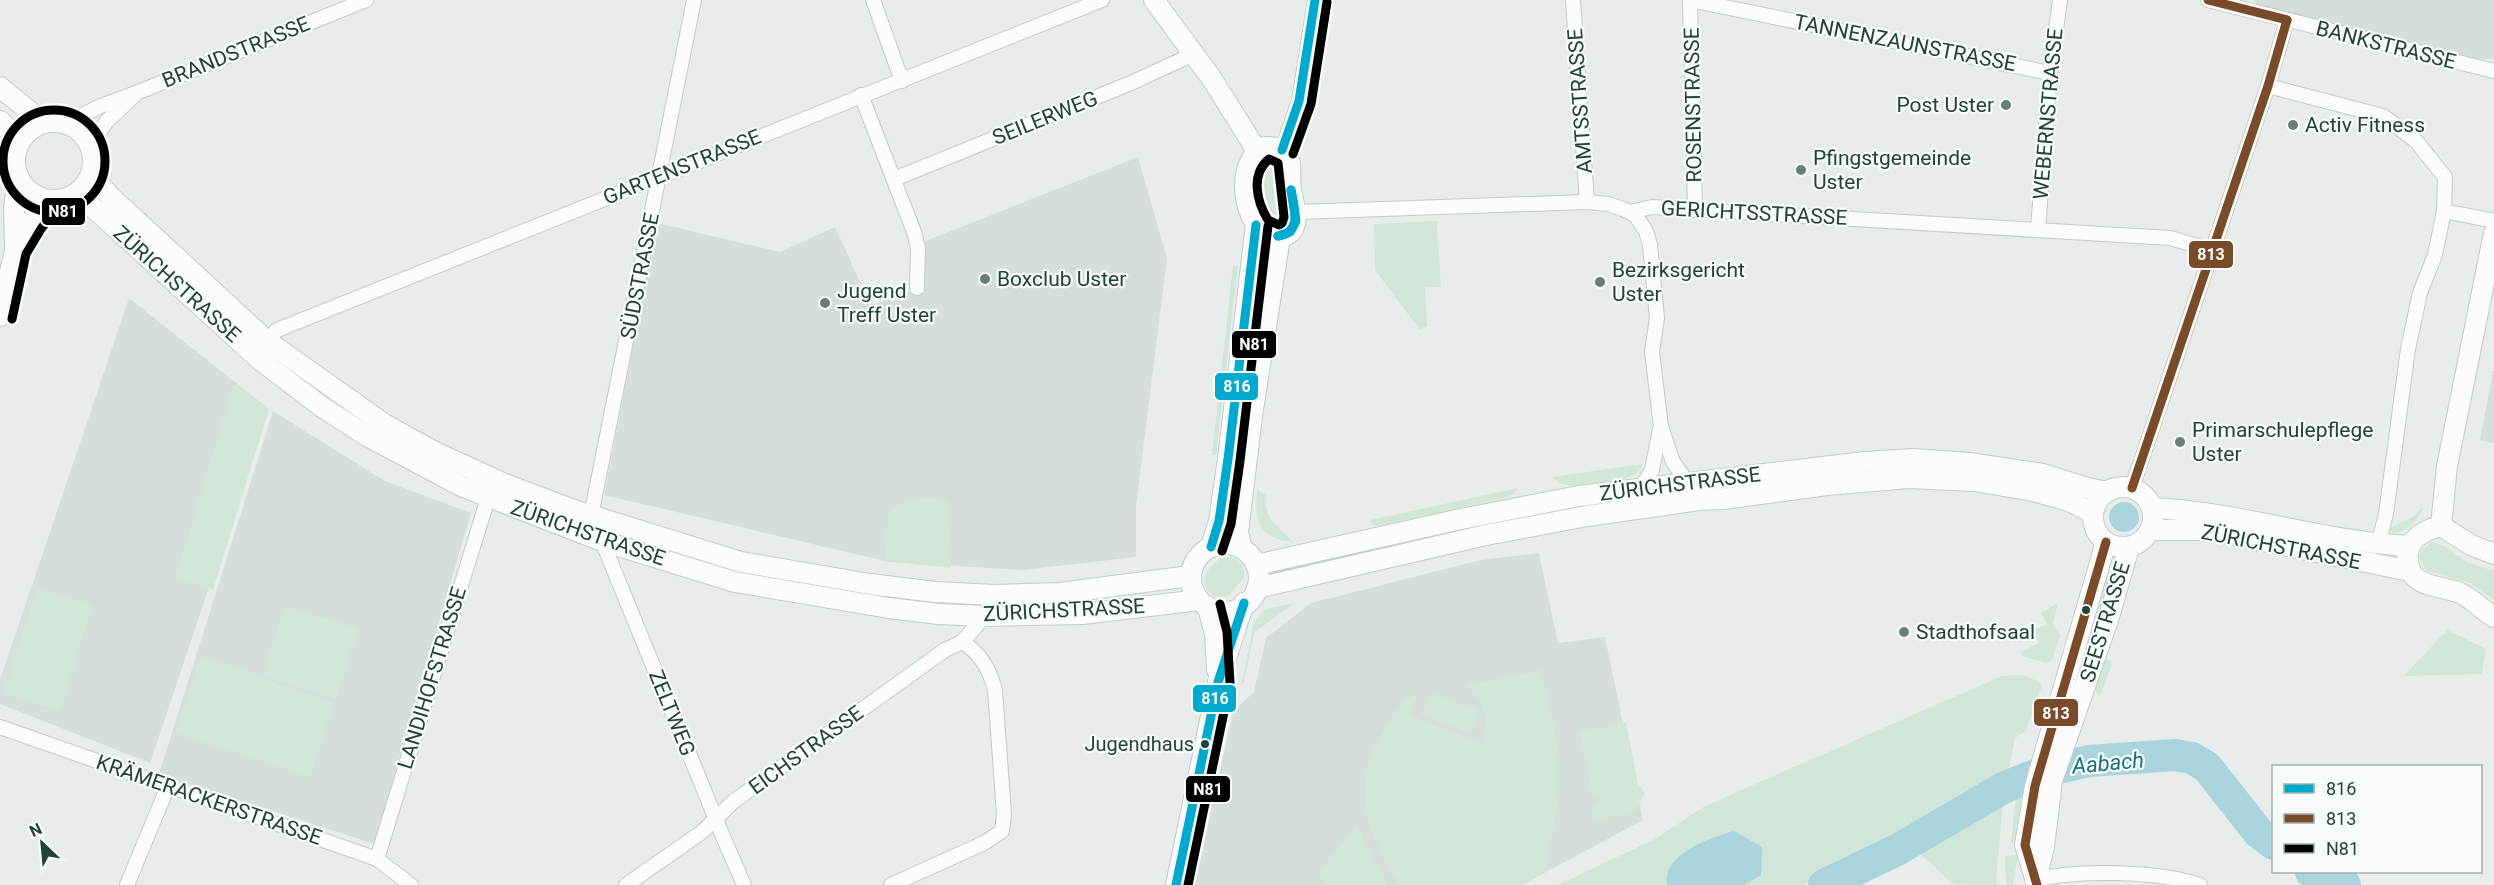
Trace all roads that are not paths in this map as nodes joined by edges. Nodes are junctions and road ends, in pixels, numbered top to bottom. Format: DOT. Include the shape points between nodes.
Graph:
graph roads {
  1 [pos="366,0"];
  2 [pos="694,0"];
  3 [pos="873,0"];
  4 [pos="1102,0"];
  5 [pos="1154,0"];
  6 [pos="1315,0"];
  7 [pos="1573,0"];
  8 [pos="1690,0"];
  9 [pos="2060,0"];
  10 [pos="2208,0"];
  11 [pos="2287,20"];
  12 [pos="1194,54"];
  13 [pos="2494,71"];
  14 [pos="2050,73"];
  15 [pos="902,81"];
  16 [pos="2268,86"];
  17 [pos="0,87"];
  18 [pos="139,92"];
  19 [pos="861,95"];
  20 [pos="0,121"];
  21 [pos="44,123"];
  22 [pos="67,124"];
  23 [pos="20,142"];
  24 [pos="90,145"];
  25 [pos="1282,150"];
  26 [pos="1257,151"];
  27 [pos="91,175"];
  28 [pos="659,177"];
  29 [pos="18,178"];
  30 [pos="894,179"];
  31 [pos="76,194"];
  32 [pos="48,200"];
  33 [pos="1587,202"];
  34 [pos="1695,210"];
  35 [pos="2445,211"];
  36 [pos="1297,212"];
  37 [pos="1630,212"];
  38 [pos="2494,221"];
  39 [pos="1256,225"];
  40 [pos="2038,229"];
  41 [pos="2494,233"];
  42 [pos="1280,237"];
  43 [pos="15,250"];
  44 [pos="2211,250"];
  45 [pos="917,288"];
  46 [pos="2488,290"];
  47 [pos="0,316"];
  48 [pos="267,341"];
  49 [pos="1661,427"];
  50 [pos="1688,483"];
  51 [pos="1641,488"];
  52 [pos="2132,488"];
  53 [pos="2107,492"];
  54 [pos="488,498"];
  55 [pos="2153,508"];
  56 [pos="2093,513"];
  57 [pos="591,516"];
  58 [pos="2441,526"];
  59 [pos="2151,530"];
  60 [pos="602,541"];
  61 [pos="2106,542"];
  62 [pos="2378,545"];
  63 [pos="2410,546"];
  64 [pos="1211,547"];
  65 [pos="2129,547"];
  66 [pos="1241,548"];
  67 [pos="2494,554"];
  68 [pos="1256,565"];
  69 [pos="2410,571"];
  70 [pos="1190,576"];
  71 [pos="1257,588"];
  72 [pos="1244,603"];
  73 [pos="1203,604"];
  74 [pos="985,616"];
  75 [pos="2494,617"];
  76 [pos="966,639"];
  77 [pos="1218,682"];
  78 [pos="0,728"];
  79 [pos="2051,753"];
  80 [pos="168,786"];
  81 [pos="716,819"];
  82 [pos="377,858"];
  83 [pos="2037,883"];
  84 [pos="127,885"];
  85 [pos="411,885"];
  86 [pos="626,885"];
  87 [pos="744,885"];
  88 [pos="891,885"];
  89 [pos="1176,885"];
  90 [pos="2200,885"];
  1 -- 18 [label="street, BRANDSTRASSE"];
  2 -- 28 [label="street, SÜDSTRASSE"];
  3 -- 15 [label="street"];
  4 -- 15 [label="street, GARTENSTRASSE"];
  5 -- 12 [label="main road"];
  6 -- 25 [label="street" via="1299,101"];
  7 -- 33 [label="street, AMTSSTRASSE"];
  8 -- 14 [label="street, TANNENZAUNSTRASSE"];
  8 -- 34 [label="street, ROSENSTRASSE"];
  9 -- 14 [label="street, WEBERNSTRASSE"];
  10 -- 11 [label="street, BANKSTRASSE"];
  11 -- 13 [label="street, BANKSTRASSE"];
  11 -- 16 [label="street"];
  12 -- 26 [label="main road"];
  12 -- 30 [label="street, SEILERWEG"];
  14 -- 40 [label="street, WEBERNSTRASSE"];
  15 -- 19 [label="street, GARTENSTRASSE"];
  16 -- 35 [label="street" via="2383,116 2416,141 2445,177"];
  16 -- 44 [label="street"];
  17 -- 21 [label="main road"];
  18 -- 22 [label="street, BRANDSTRASSE"];
  18 -- 24 [label="street, BRANDSTRASSE" via="107,121"];
  19 -- 28 [label="street, GARTENSTRASSE"];
  19 -- 30 [label="street"];
  20 -- 23 [label="main road"];
  21 -- 22 [label="main road"];
  21 -- 23 [label="main road" via="30,130"];
  22 -- 24 [label="main road"];
  23 -- 29 [label="main road" via="15,162"];
  24 -- 27 [label="main road" via="94,160"];
  25 -- 26 [label="main road" via="1265,147"];
  25 -- 36 [label="main road" via="1290,158"];
  26 -- 39 [label="main road" via="1245,180 1248,207"];
  27 -- 31 [label="main road"];
  27 -- 48 [label="main road, ZÜRICHSTRASSE"];
  28 -- 48 [label="street, GARTENSTRASSE" via="277,330"];
  28 -- 57 [label="street, SÜDSTRASSE"];
  29 -- 32 [label="main road" via="32,194"];
  29 -- 43 [label="main road"];
  30 -- 45 [label="street" via="918,248"];
  31 -- 32 [label="main road"];
  31 -- 54 [label="main road, ZÜRICHSTRASSE" via="260,360 322,407 408,459"];
  32 -- 43 [label="main road"];
  33 -- 36 [label="street, GERICHTSSTRASSE"];
  33 -- 37 [label="street, GERICHTSSTRASSE"];
  34 -- 37 [label="street, GERICHTSSTRASSE" via="1652,207"];
  34 -- 40 [label="street, GERICHTSSTRASSE"];
  35 -- 38 [label="street"];
  35 -- 62 [label="street" via="2408,349 2386,514"];
  36 -- 42 [label="main road" via="1295,225"];
  37 -- 49 [label="street" via="1643,225 1650,245 1657,318 1652,352"];
  39 -- 42 [label="main road" via="1264,234"];
  39 -- 64 [label="main road" via="1228,459"];
  40 -- 44 [label="street, GERICHTSSTRASSE" via="2170,238"];
  41 -- 46 [label="main road"];
  42 -- 66 [label="main road" via="1252,416 1238,532"];
  43 -- 47 [label="main road"];
  44 -- 52 [label="street"];
  46 -- 58 [label="main road" via="2447,466"];
  48 -- 57 [label="main road, ZÜRICHSTRASSE" via="384,424 435,452 504,484"];
  49 -- 50 [label="street" via="1676,467"];
  49 -- 51 [label="street" via="1652,470"];
  50 -- 51 [label="main road, ZÜRICHSTRASSE"];
  50 -- 53 [label="main road, ZÜRICHSTRASSE" via="1913,459 2012,468"];
  51 -- 68 [label="main road, ZÜRICHSTRASSE" via="1461,519"];
  52 -- 53 [label="main road" via="2119,487"];
  52 -- 55 [label="main road" via="2147,498"];
  53 -- 56 [label="main road"];
  54 -- 60 [label="main road, ZÜRICHSTRASSE"];
  54 -- 82 [label="street, LANDIHOFSTRASSE"];
  55 -- 59 [label="main road"];
  55 -- 62 [label="main road, ZÜRICHSTRASSE" via="2202,511"];
  56 -- 61 [label="main road" via="2096,530"];
  56 -- 71 [label="main road, ZÜRICHSTRASSE" via="2069,501 2033,491 1909,478 1587,516"];
  57 -- 70 [label="main road, ZÜRICHSTRASSE" via="741,562 935,592 1060,592"];
  58 -- 63 [label="main road" via="2427,529"];
  58 -- 67 [label="main road"];
  59 -- 65 [label="main road" via="2142,541"];
  59 -- 69 [label="main road, ZÜRICHSTRASSE" via="2224,533"];
  60 -- 74 [label="main road, ZÜRICHSTRASSE" via="735,582 889,608"];
  60 -- 81 [label="street, ZELTWEG"];
  61 -- 65 [label="main road"];
  61 -- 79 [label="main road, SEESTRASSE"];
  62 -- 63 [label="main road, ZÜRICHSTRASSE"];
  63 -- 69 [label="main road"];
  64 -- 66 [label="main road" via="1221,543"];
  64 -- 70 [label="main road" via="1194,564"];
  65 -- 79 [label="main road, SEESTRASSE" via="2098,648"];
  66 -- 68 [label="main road"];
  68 -- 71 [label="main road"];
  69 -- 75 [label="main road" via="2427,584 2469,597"];
  70 -- 73 [label="main road" via="1192,589"];
  71 -- 72 [label="main road"];
  72 -- 73 [label="main road" via="1227,611"];
  72 -- 77 [label="main road"];
  73 -- 74 [label="main road, ZÜRICHSTRASSE" via="1083,614"];
  73 -- 77 [label="main road" via="1215,634"];
  74 -- 76 [label="street, EICHSTRASSE"];
  76 -- 81 [label="street, EICHSTRASSE" via="742,795"];
  76 -- 88 [label="street" via="992,676 995,690 1002,831"];
  77 -- 89 [label="main road"];
  78 -- 80 [label="street, KRÄMERACKERSTRASSE"];
  79 -- 83 [label="main road, SEESTRASSE" via="2043,784 2044,847"];
  80 -- 82 [label="street, KRÄMERACKERSTRASSE"];
  80 -- 84 [label="street"];
  81 -- 86 [label="street, EICHSTRASSE"];
  81 -- 87 [label="street, ZELTWEG"];
  82 -- 85 [label="street, KRÄMERACKERSTRASSE"];
  83 -- 90 [label="street" via="2055,875 2099,874 2185,880"];
}
